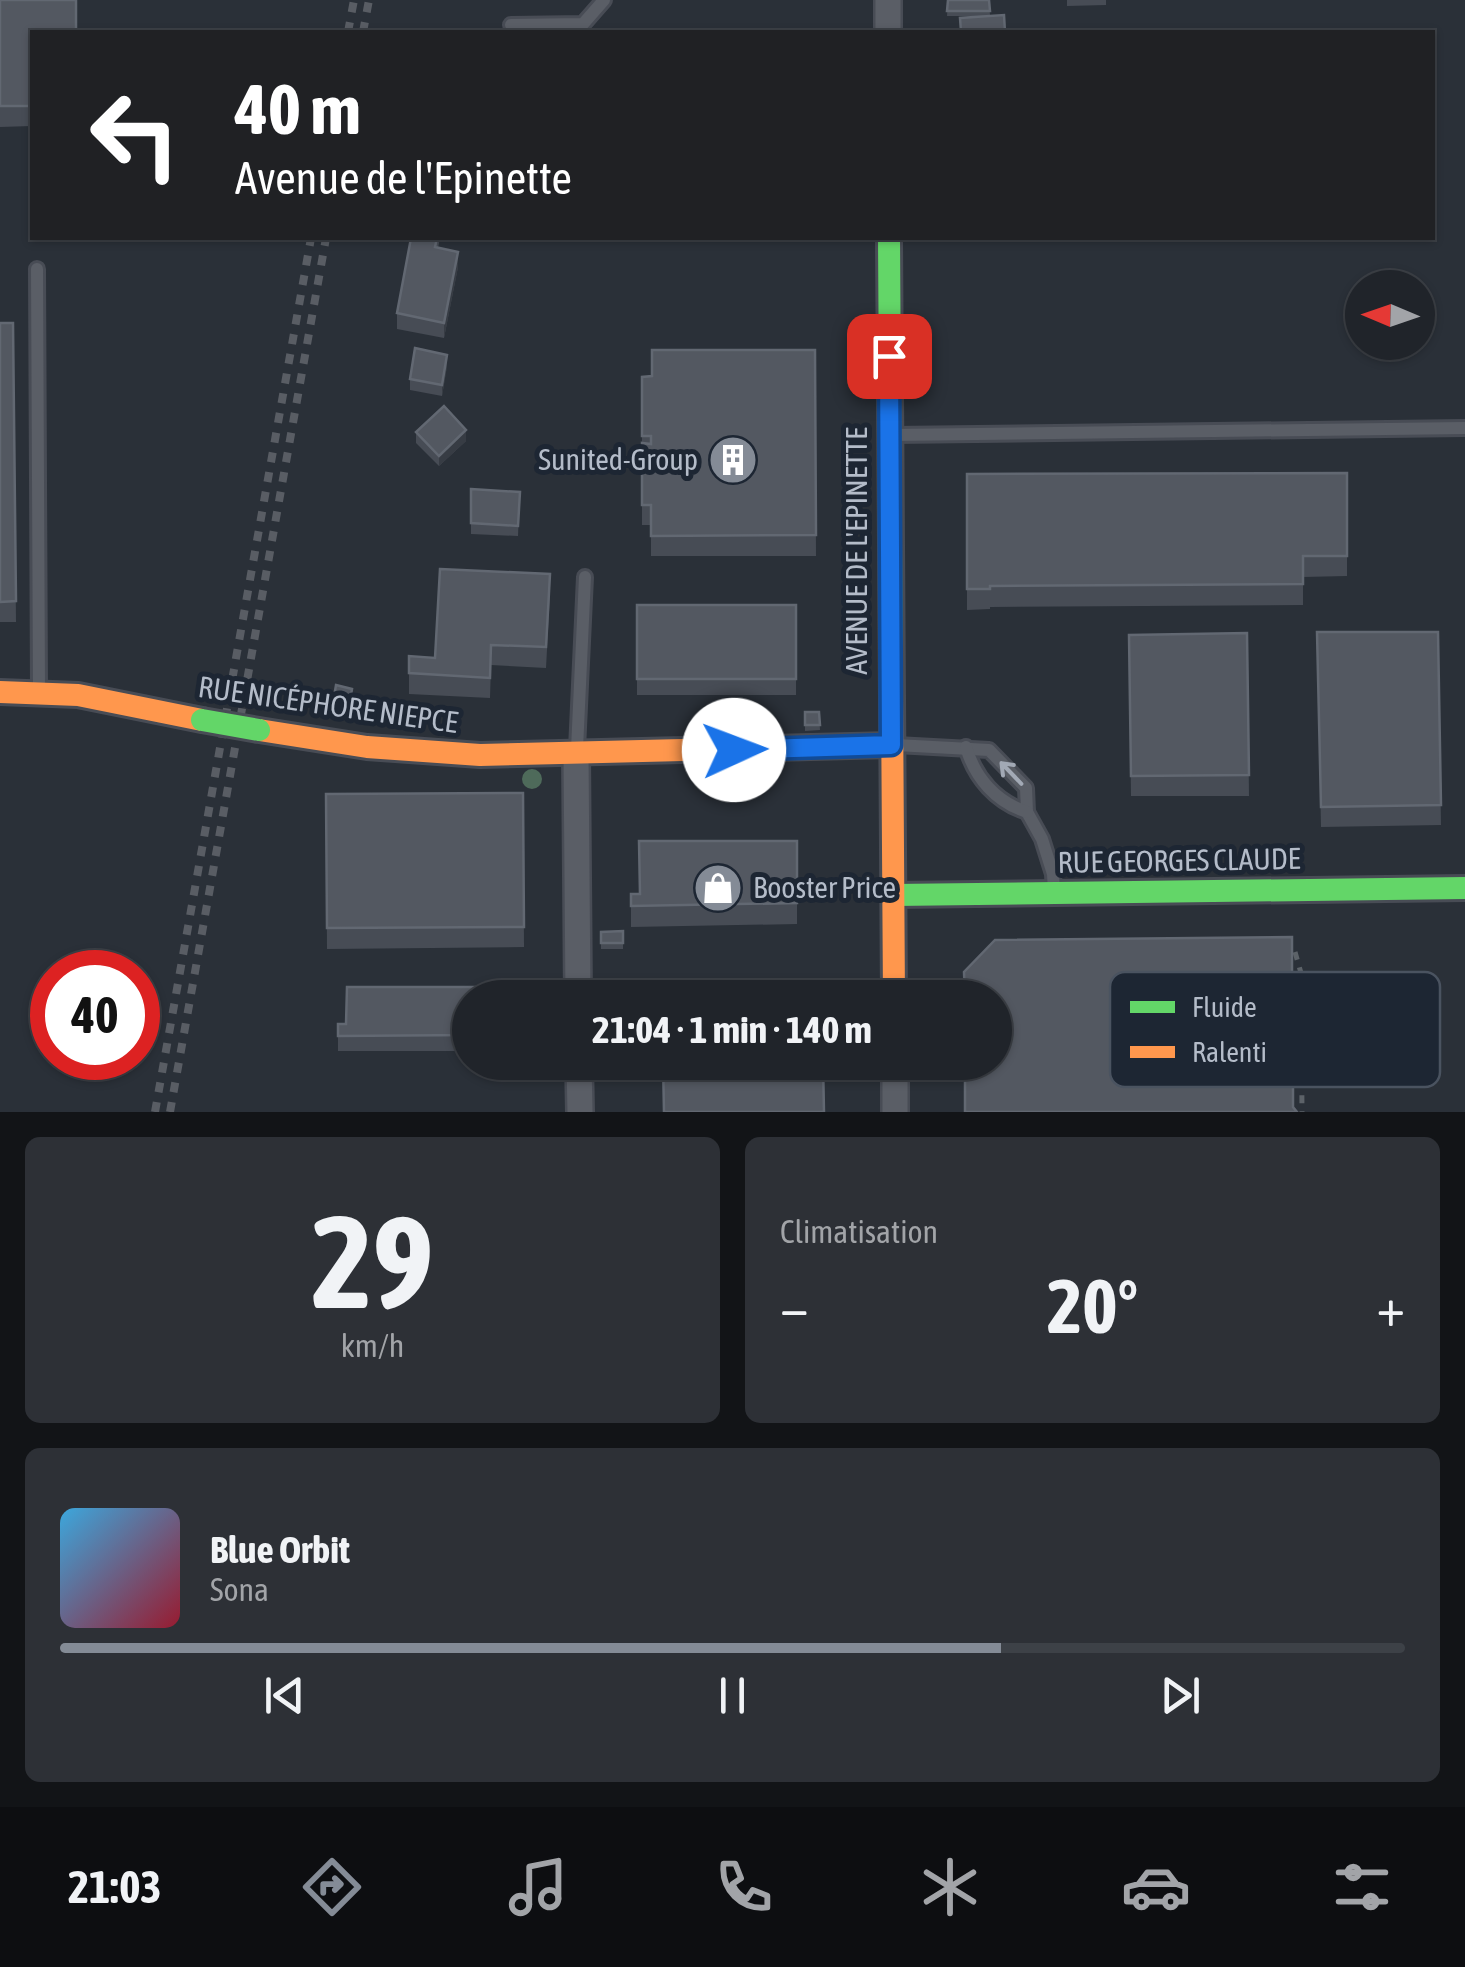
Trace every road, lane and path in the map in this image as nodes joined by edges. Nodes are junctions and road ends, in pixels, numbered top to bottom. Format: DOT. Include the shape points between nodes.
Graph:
graph roads {
  1 [pos="604,0"];
  2 [pos="888,0"];
  3 [pos="511,24"];
  4 [pos="888,30"];
  5 [pos="888,240"];
  6 [pos="37,269"];
  7 [pos="1465,428"];
  8 [pos="889,435"];
  9 [pos="585,577"];
  10 [pos="0,692"];
  11 [pos="39,692"];
  12 [pos="891,745"];
  13 [pos="966,747"];
  14 [pos="576,754"];
  15 [pos="1027,812"];
  16 [pos="1465,888"];
  17 [pos="1054,893"];
  18 [pos="894,895"];
  19 [pos="1295,952"];
  20 [pos="1300,972"];
  21 [pos="578,980"];
  22 [pos="894,980"];
  23 [pos="579,1080"];
  24 [pos="895,1080"];
  25 [pos="1302,1087"];
  26 [pos="580,1112"];
  27 [pos="895,1112"];
  28 [pos="1302,1112"];
  1 -- 3 [label="lane" via="582,24"];
  2 -- 4 [label="street"];
  5 -- 8 [label="street, AVENUE DE L'EPINETTE"];
  6 -- 11 [label="lane"];
  7 -- 8 [label="lane"];
  8 -- 12 [label="street, AVENUE DE L'EPINETTE"];
  9 -- 14 [label="lane"];
  10 -- 11 [label="street, RUE NICÉPHORE NIEPCE"];
  11 -- 14 [label="street, RUE NICÉPHORE NIEPCE, bridge" via="367,747"];
  12 -- 13 [label="lane"];
  12 -- 14 [label="street, RUE NICÉPHORE NIEPCE"];
  12 -- 18 [label="street, AVENUE DE L'EPINETTE"];
  13 -- 15 [label="lane" via="972,770 1007,806"];
  15 -- 13 [label="lane, one-way" via="1026,788 989,750"];
  14 -- 21 [label="street"];
  15 -- 17 [label="lane" via="1042,839"];
  16 -- 17 [label="street, RUE GEORGES CLAUDE"];
  17 -- 18 [label="street, RUE GEORGES CLAUDE"];
  18 -- 22 [label="street"];
  19 -- 20 [label="path"];
  23 -- 26 [label="street"];
  24 -- 27 [label="street"];
  25 -- 28 [label="path"];
}
